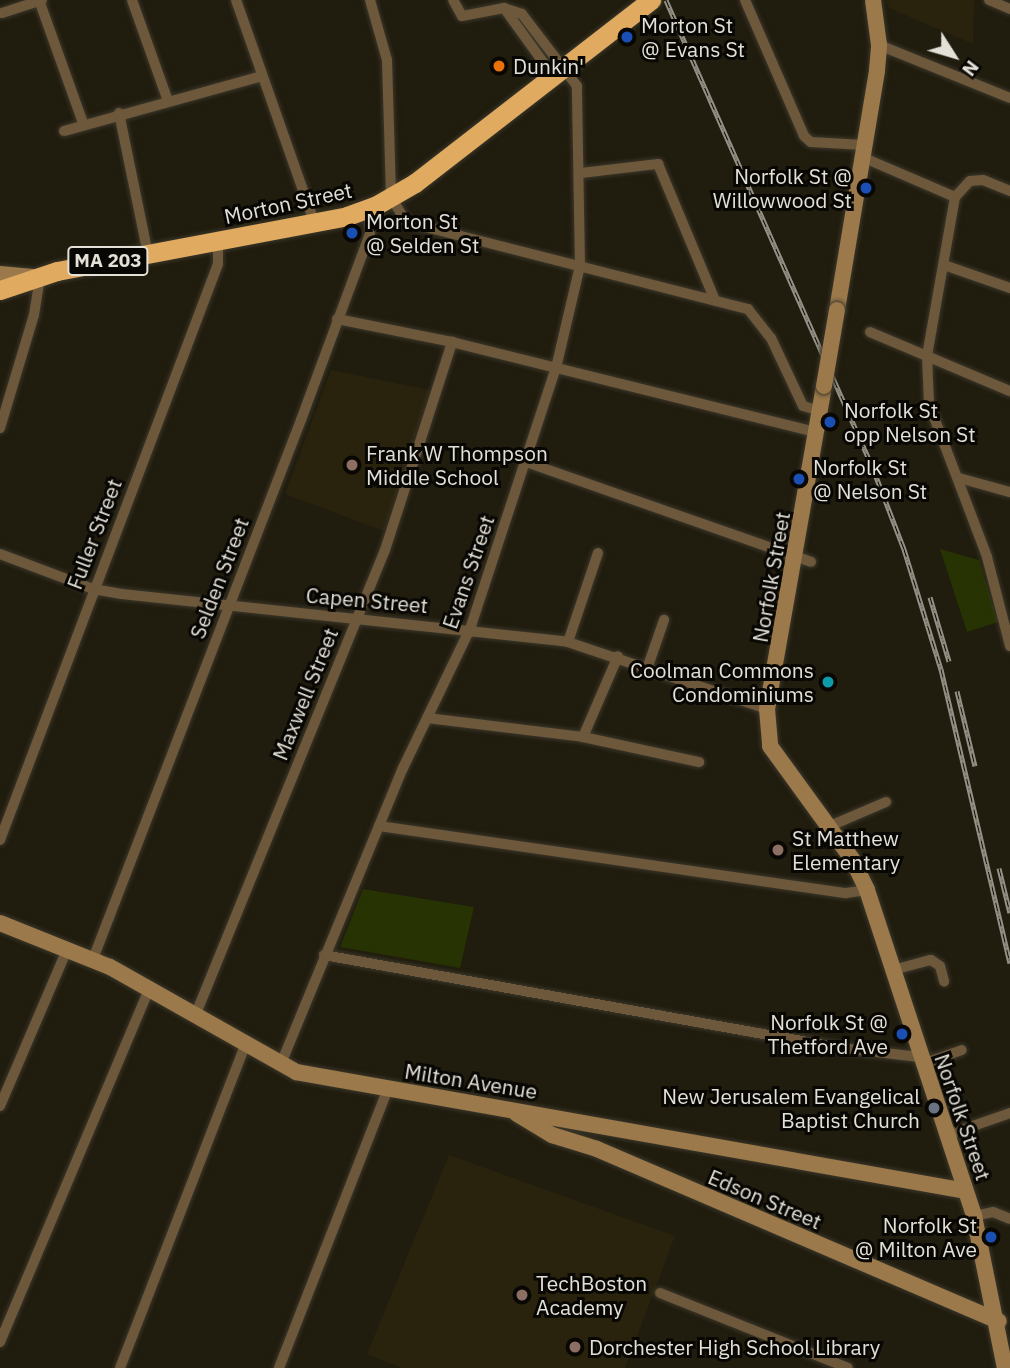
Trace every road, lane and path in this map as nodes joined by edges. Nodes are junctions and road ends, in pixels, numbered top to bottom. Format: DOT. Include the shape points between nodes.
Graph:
graph roads {
  1 [pos="40,0"];
  2 [pos="132,0"];
  3 [pos="236,0"];
  4 [pos="370,0"];
  5 [pos="453,0"];
  6 [pos="651,0"];
  7 [pos="745,0"];
  8 [pos="873,0"];
  9 [pos="989,0"];
  10 [pos="1010,9"];
  11 [pos="2,13"];
  12 [pos="879,45"];
  13 [pos="558,72"];
  14 [pos="262,76"];
  15 [pos="1010,97"];
  16 [pos="168,101"];
  17 [pos="119,113"];
  18 [pos="83,124"];
  19 [pos="64,131"];
  20 [pos="863,151"];
  21 [pos="581,173"];
  22 [pos="1010,191"];
  23 [pos="391,197"];
  24 [pos="955,198"];
  25 [pos="369,209"];
  26 [pos="314,222"];
  27 [pos="218,241"];
  28 [pos="148,254"];
  29 [pos="944,265"];
  30 [pos="580,266"];
  31 [pos="0,274"];
  32 [pos="39,279"];
  33 [pos="1010,288"];
  34 [pos="0,290"];
  35 [pos="714,298"];
  36 [pos="337,319"];
  37 [pos="870,332"];
  38 [pos="453,342"];
  39 [pos="927,356"];
  40 [pos="556,368"];
  41 [pos="1010,391"];
  42 [pos="803,406"];
  43 [pos="821,411"];
  44 [pos="794,425"];
  45 [pos="0,428"];
  46 [pos="817,432"];
  47 [pos="526,462"];
  48 [pos="959,478"];
  49 [pos="1010,492"];
  50 [pos="597,553"];
  51 [pos="0,554"];
  52 [pos="804,560"];
  53 [pos="93,589"];
  54 [pos="229,605"];
  55 [pos="357,619"];
  56 [pos="664,620"];
  57 [pos="470,629"];
  58 [pos="568,642"];
  59 [pos="1010,646"];
  60 [pos="618,656"];
  61 [pos="649,666"];
  62 [pos="767,709"];
  63 [pos="428,718"];
  64 [pos="583,737"];
  65 [pos="699,762"];
  66 [pos="886,802"];
  67 [pos="830,826"];
  68 [pos="379,827"];
  69 [pos="0,840"];
  70 [pos="867,890"];
  71 [pos="0,923"];
  72 [pos="68,950"];
  73 [pos="324,955"];
  74 [pos="93,960"];
  75 [pos="893,970"];
  76 [pos="944,981"];
  77 [pos="149,990"];
  78 [pos="195,1016"];
  79 [pos="245,1045"];
  80 [pos="962,1050"];
  81 [pos="921,1060"];
  82 [pos="280,1066"];
  83 [pos="388,1089"];
  84 [pos="0,1106"];
  85 [pos="1010,1112"];
  86 [pos="517,1114"];
  87 [pos="555,1115"];
  88 [pos="581,1120"];
  89 [pos="552,1135"];
  90 [pos="947,1135"];
  91 [pos="575,1143"];
  92 [pos="966,1191"];
  93 [pos="974,1216"];
  94 [pos="1010,1219"];
  95 [pos="660,1293"];
  96 [pos="999,1321"];
  97 [pos="0,1342"];
  98 [pos="120,1368"];
  99 [pos="279,1368"];
  100 [pos="848,1368"];
  101 [pos="1005,1368"];
  1 -- 11 [label="street"];
  1 -- 18 [label="street"];
  2 -- 16 [label="street"];
  3 -- 14 [label="street"];
  4 -- 23 [label="street" via="387,60"];
  5 -- 13 [label="street, Evans Street" via="464,16 504,8 522,14"];
  6 -- 13 [label="highway, Morton Street / MA 203"];
  7 -- 20 [label="street" via="804,136 811,142"];
  8 -- 12 [label="street, Norfolk Street"];
  9 -- 10 [label="street"];
  12 -- 15 [label="street"];
  12 -- 20 [label="street, Norfolk Street"];
  13 -- 21 [label="street, Evans Street" via="580,95"];
  13 -- 23 [label="highway, Morton Street / MA 203"];
  14 -- 16 [label="street"];
  14 -- 26 [label="street"];
  16 -- 17 [label="street"];
  17 -- 18 [label="street"];
  17 -- 28 [label="street"];
  18 -- 19 [label="street"];
  20 -- 24 [label="street"];
  20 -- 43 [label="street, Norfolk Street, bridge"];
  21 -- 30 [label="street, Evans Street"];
  21 -- 35 [label="street" via="658,164"];
  22 -- 24 [label="street" via="983,180 970,181"];
  23 -- 25 [label="highway, Morton Street / MA 203"];
  23 -- 30 [label="street" via="406,222"];
  24 -- 29 [label="street"];
  25 -- 26 [label="highway, Morton Street / MA 203"];
  25 -- 36 [label="street, Selden Street" via="370,233"];
  26 -- 27 [label="highway, Morton Street / MA 203"];
  27 -- 28 [label="highway, Morton Street / MA 203"];
  27 -- 53 [label="street, Fuller Street" via="218,264"];
  28 -- 32 [label="highway, Morton Street / MA 203"];
  29 -- 33 [label="street"];
  29 -- 39 [label="street"];
  30 -- 35 [label="street"];
  30 -- 40 [label="street, Evans Street"];
  31 -- 32 [label="street, Morton Street"];
  32 -- 34 [label="highway, Morton Street / MA 203"];
  32 -- 45 [label="street"];
  35 -- 42 [label="street" via="757,316"];
  36 -- 38 [label="street"];
  36 -- 54 [label="street, Selden Street"];
  37 -- 39 [label="street"];
  38 -- 40 [label="street"];
  38 -- 55 [label="street, Maxwell Street" via="410,483"];
  39 -- 41 [label="street"];
  39 -- 48 [label="street" via="929,404"];
  40 -- 44 [label="street"];
  40 -- 47 [label="street, Evans Street"];
  42 -- 43 [label="street"];
  42 -- 44 [label="street"];
  43 -- 46 [label="street, Norfolk Street"];
  44 -- 46 [label="street"];
  46 -- 52 [label="street, Norfolk Street"];
  47 -- 52 [label="street"];
  47 -- 57 [label="street, Evans Street"];
  48 -- 49 [label="street"];
  48 -- 59 [label="street" via="987,557"];
  50 -- 58 [label="street"];
  51 -- 53 [label="street, Capen Street"];
  52 -- 62 [label="street, Norfolk Street"];
  53 -- 54 [label="street, Capen Street"];
  53 -- 69 [label="street, Fuller Street"];
  54 -- 55 [label="street, Capen Street"];
  54 -- 74 [label="street, Selden Street"];
  55 -- 57 [label="street, Capen Street"];
  55 -- 78 [label="street, Maxwell Street"];
  56 -- 61 [label="street"];
  57 -- 58 [label="street, Capen Street"];
  57 -- 63 [label="street, Evans Street"];
  58 -- 60 [label="street, Capen Street"];
  60 -- 61 [label="street, Capen Street"];
  60 -- 64 [label="street"];
  61 -- 62 [label="street, Capen Street"];
  62 -- 67 [label="street, Norfolk Street" via="770,746"];
  63 -- 64 [label="street"];
  63 -- 68 [label="street, Evans Street"];
  64 -- 65 [label="street"];
  66 -- 67 [label="street"];
  67 -- 70 [label="street, Norfolk Street"];
  68 -- 70 [label="street" via="846,894"];
  68 -- 73 [label="street, Evans Street"];
  70 -- 75 [label="street, Norfolk Street"];
  71 -- 72 [label="street, Milton Avenue"];
  72 -- 74 [label="street, Milton Avenue"];
  72 -- 84 [label="street"];
  73 -- 81 [label="street"];
  73 -- 82 [label="street, Evans Street"];
  74 -- 77 [label="street, Milton Avenue"];
  75 -- 76 [label="street" via="931,960 940,966"];
  75 -- 81 [label="street, Norfolk Street"];
  77 -- 78 [label="street, Milton Avenue"];
  77 -- 97 [label="street"];
  78 -- 79 [label="street, Milton Avenue"];
  79 -- 82 [label="street, Milton Avenue"];
  79 -- 98 [label="street"];
  80 -- 81 [label="street"];
  81 -- 90 [label="street, Norfolk Street"];
  82 -- 83 [label="street, Milton Avenue"];
  83 -- 86 [label="street, Milton Avenue"];
  83 -- 99 [label="street"];
  85 -- 90 [label="street"];
  86 -- 87 [label="street, Milton Avenue"];
  86 -- 89 [label="street, Edson Street"];
  87 -- 88 [label="street, Milton Avenue"];
  87 -- 89 [label="street" via="547,1124"];
  88 -- 91 [label="street" via="585,1135"];
  88 -- 92 [label="street, Milton Avenue"];
  89 -- 91 [label="street, Edson Street"];
  90 -- 92 [label="street, Norfolk Street"];
  91 -- 96 [label="street, Edson Street"];
  92 -- 93 [label="street, Norfolk Street"];
  93 -- 94 [label="street" via="993,1212"];
  93 -- 96 [label="street, Norfolk Street"];
  95 -- 100 [label="street"];
  96 -- 101 [label="street, Norfolk Street"];
}
